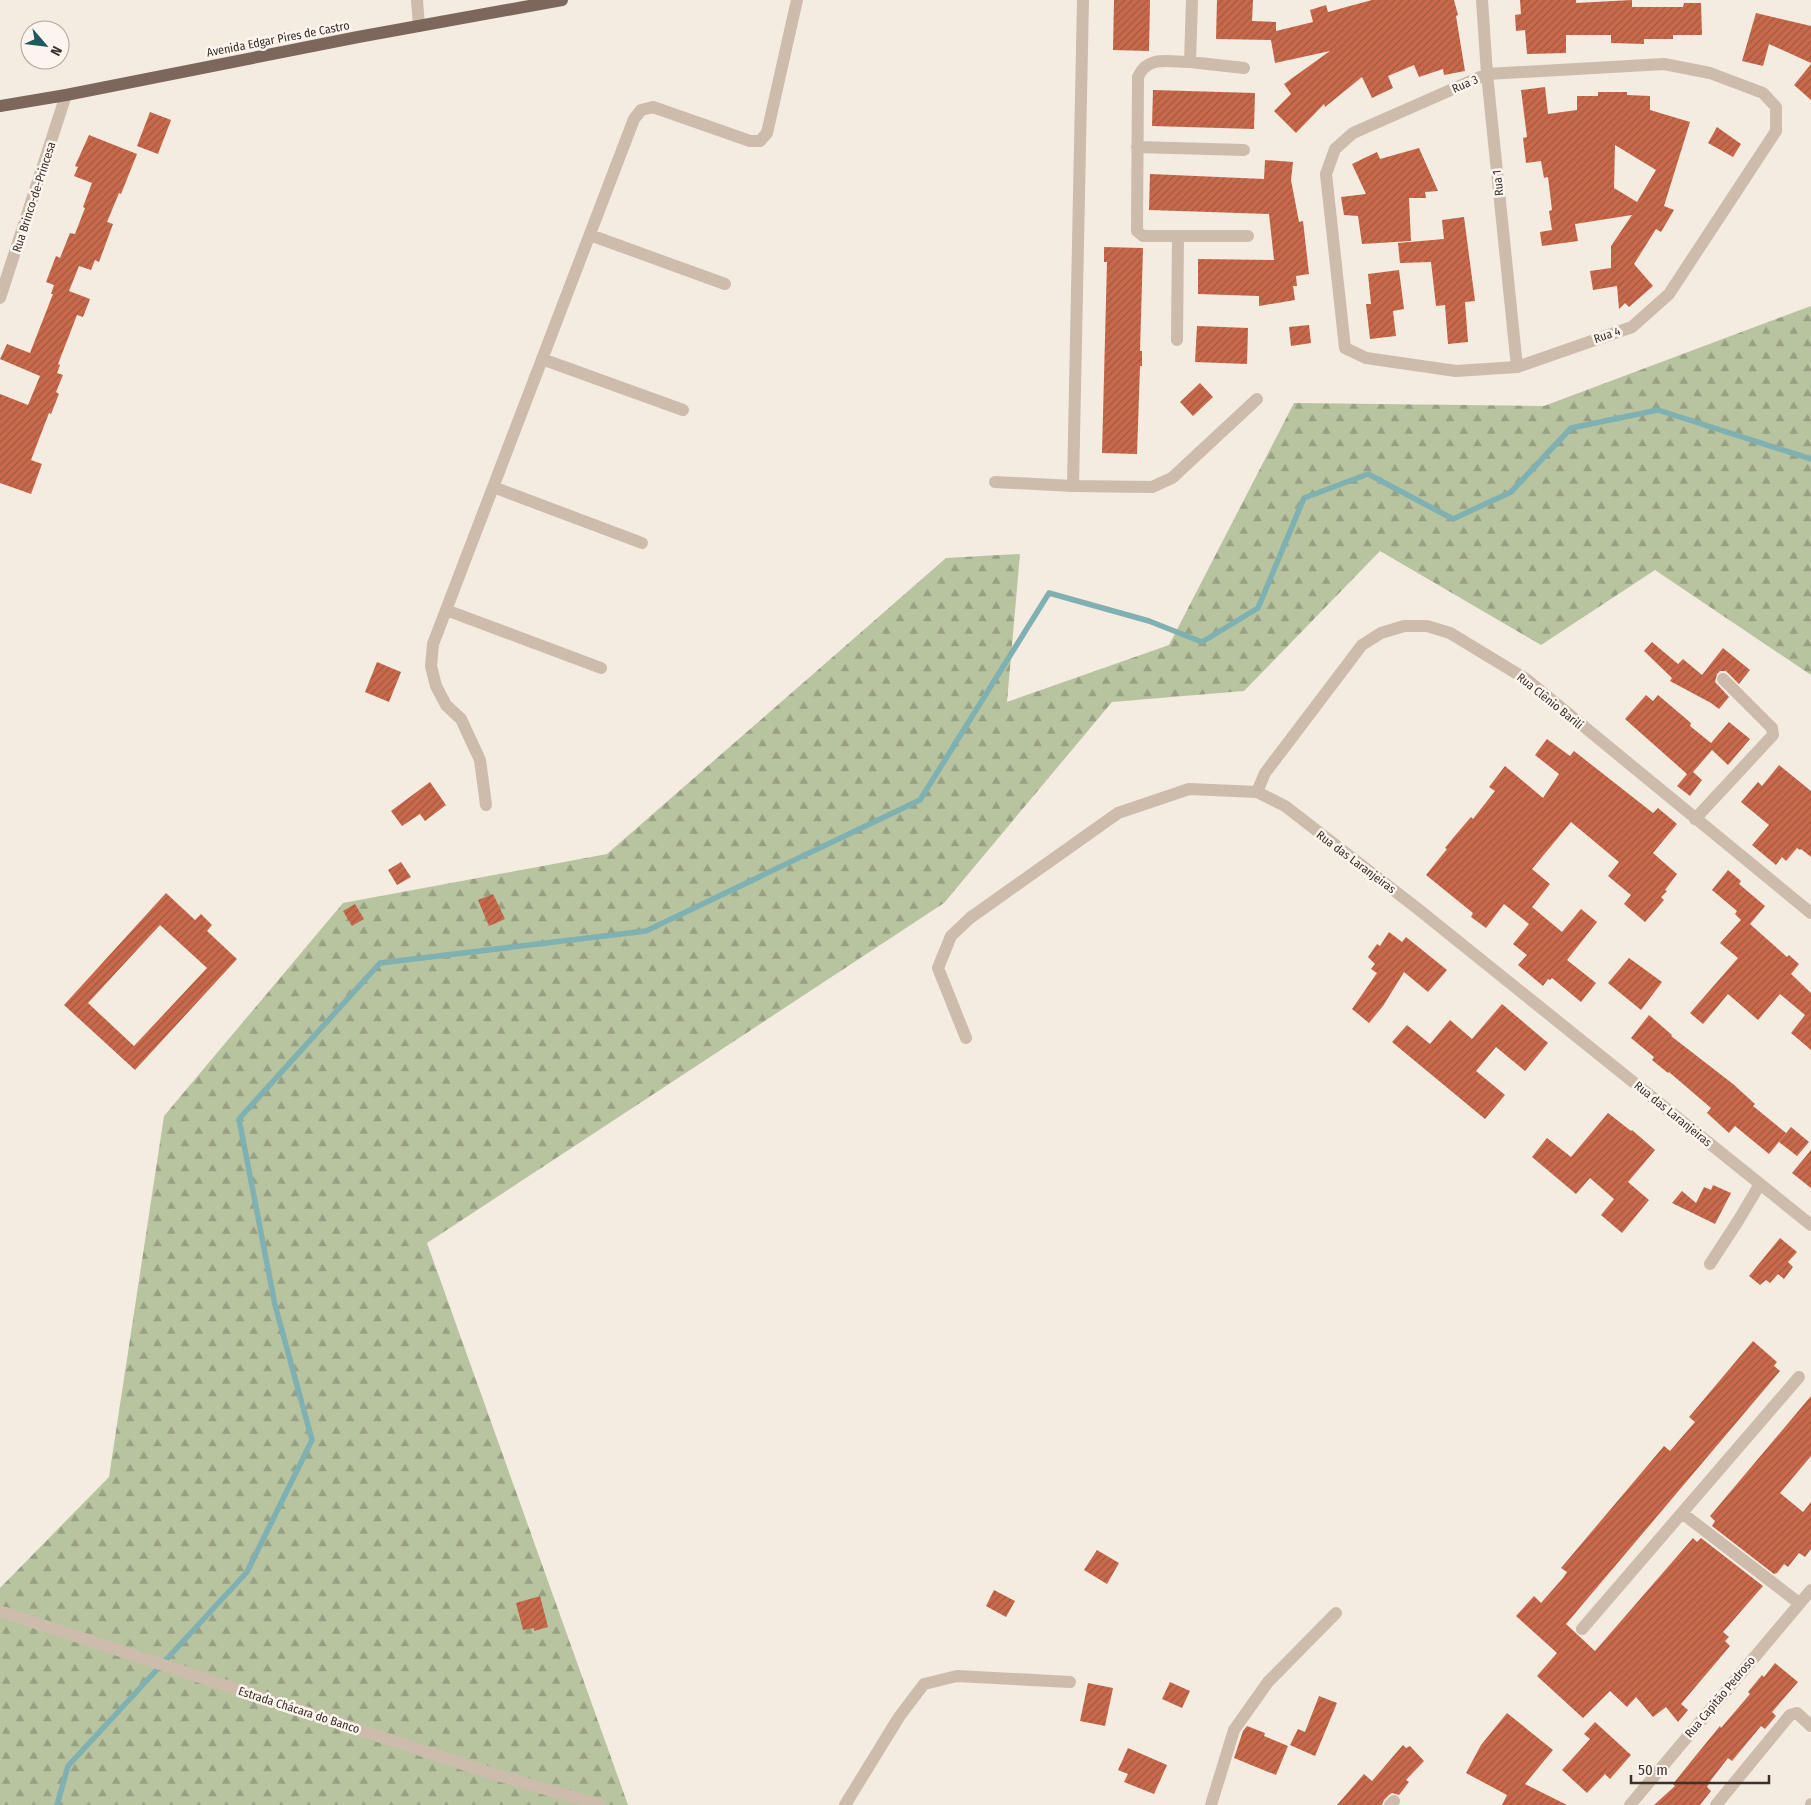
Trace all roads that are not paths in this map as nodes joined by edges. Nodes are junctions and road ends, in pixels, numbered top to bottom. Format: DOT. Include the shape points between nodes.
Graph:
graph roads {
  1 [pos="417,0"];
  2 [pos="562,0"];
  3 [pos="797,0"];
  4 [pos="1083,0"];
  5 [pos="1192,0"];
  6 [pos="1482,0"];
  7 [pos="419,26"];
  8 [pos="1190,62"];
  9 [pos="1244,68"];
  10 [pos="1487,74"];
  11 [pos="66,95"];
  12 [pos="0,106"];
  13 [pos="1776,131"];
  14 [pos="1137,147"];
  15 [pos="1244,150"];
  16 [pos="590,235"];
  17 [pos="1178,236"];
  18 [pos="1248,236"];
  19 [pos="725,284"];
  20 [pos="0,298"];
  21 [pos="1177,340"];
  22 [pos="1345,348"];
  23 [pos="542,359"];
  24 [pos="1517,366"];
  25 [pos="1257,399"];
  26 [pos="683,410"];
  27 [pos="995,482"];
  28 [pos="1073,486"];
  29 [pos="493,487"];
  30 [pos="642,544"];
  31 [pos="446,610"];
  32 [pos="601,668"];
  33 [pos="1723,679"];
  34 [pos="1256,792"];
  35 [pos="486,805"];
  36 [pos="1695,818"];
  37 [pos="1811,914"];
  38 [pos="966,1038"];
  39 [pos="1760,1184"];
  40 [pos="1811,1225"];
  41 [pos="1710,1264"];
  42 [pos="1799,1377"];
  43 [pos="1682,1513"];
  44 [pos="1811,1590"];
  45 [pos="1799,1603"];
  46 [pos="0,1612"];
  47 [pos="1336,1613"];
  48 [pos="1582,1629"];
  49 [pos="1070,1682"];
  50 [pos="1811,1726"];
  51 [pos="600,1805"];
  52 [pos="845,1805"];
  53 [pos="1211,1805"];
  54 [pos="1630,1805"];
  55 [pos="1716,1805"];
  1 -- 7 [label="street"];
  2 -- 7 [label="main road, Avenida Edgar Pires de Castro"];
  3 -- 16 [label="street" via="767,133 760,141 750,141 653,107 641,110 634,119"];
  4 -- 28 [label="street"];
  5 -- 8 [label="street"];
  6 -- 10 [label="street, Rua 1"];
  7 -- 11 [label="main road, Avenida Edgar Pires de Castro"];
  8 -- 9 [label="street"];
  8 -- 14 [label="street" via="1150,62 1142,68 1138,77"];
  10 -- 13 [label="street, Rua 3" via="1664,64 1710,73 1763,92 1776,107"];
  10 -- 22 [label="street, Rua 3" via="1353,133 1335,149 1326,174"];
  10 -- 24 [label="street, Rua 1"];
  11 -- 12 [label="main road, Avenida Edgar Pires de Castro"];
  11 -- 20 [label="street, Rua Brinco-de-Princesa"];
  13 -- 24 [label="street, Rua 4" via="1670,294 1632,327"];
  14 -- 15 [label="street"];
  14 -- 17 [label="street" via="1136,231 1143,236"];
  16 -- 19 [label="street"];
  16 -- 23 [label="street"];
  17 -- 18 [label="street"];
  17 -- 21 [label="street"];
  22 -- 24 [label="street, Rua 4" via="1366,358 1456,371"];
  23 -- 26 [label="street"];
  23 -- 29 [label="street"];
  25 -- 28 [label="street" via="1172,478 1152,487"];
  27 -- 28 [label="street"];
  29 -- 30 [label="street"];
  29 -- 31 [label="street"];
  31 -- 32 [label="street"];
  31 -- 35 [label="street" via="433,644 431,666 436,686 446,705 461,719 480,760"];
  33 -- 36 [label="street" via="1772,728 1773,735"];
  34 -- 36 [label="street, Rua Clênio Barili" via="1265,773 1362,646 1381,633 1404,626 1427,626 1450,633 1526,679"];
  34 -- 38 [label="street, Rua das Laranjeiras" via="1189,789 1118,813 970,918 951,936 938,968"];
  34 -- 39 [label="street, Rua das Laranjeiras" via="1285,806 1418,909"];
  36 -- 37 [label="street, Rua Clênio Barili"];
  39 -- 40 [label="street, Rua das Laranjeiras"];
  39 -- 41 [label="street"];
  42 -- 43 [label="street"];
  43 -- 45 [label="street"];
  43 -- 48 [label="street"];
  44 -- 45 [label="street, Rua Capitão Pedroso"];
  45 -- 54 [label="street, Rua Capitão Pedroso"];
  46 -- 51 [label="street, Estrada Chácara do Banco" via="487,1772"];
  47 -- 53 [label="street" via="1268,1682 1234,1730"];
  49 -- 52 [label="street" via="957,1676 924,1684 899,1717"];
  50 -- 55 [label="street" via="1797,1713 1790,1715"];
}
